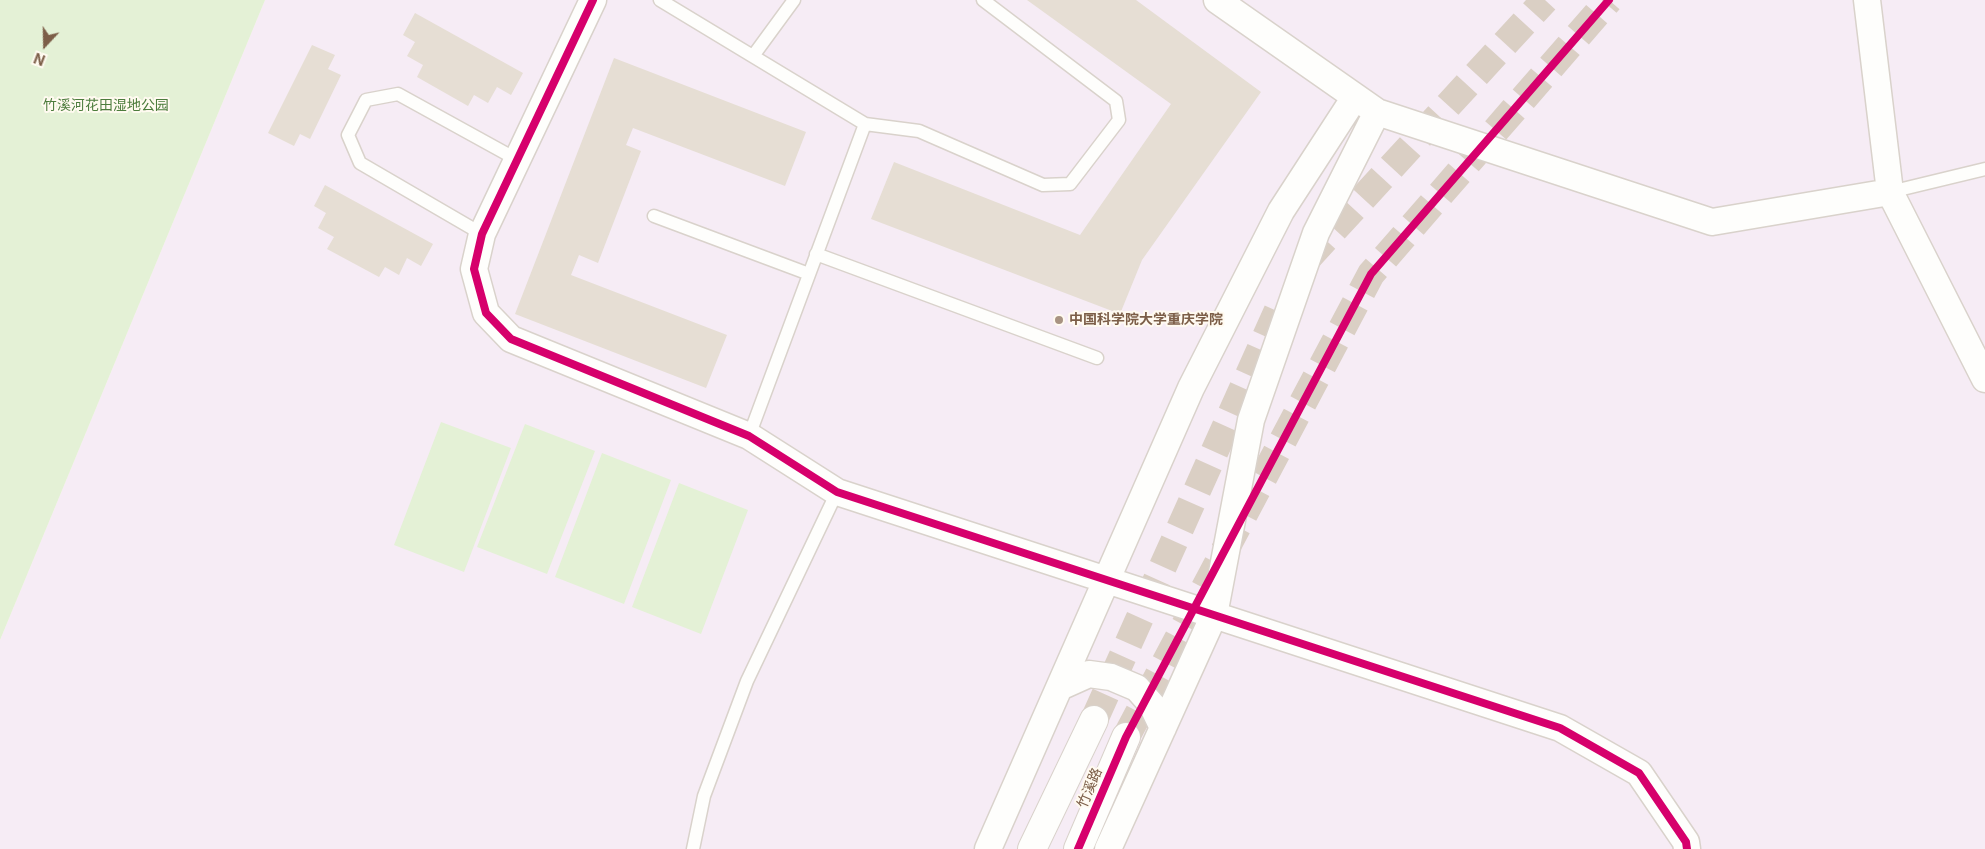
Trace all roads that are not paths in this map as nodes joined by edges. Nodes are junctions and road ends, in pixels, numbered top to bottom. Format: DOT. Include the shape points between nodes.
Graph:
graph roads {
  1 [pos="593,0"];
  2 [pos="660,0"];
  3 [pos="794,0"];
  4 [pos="983,0"];
  5 [pos="1217,0"];
  6 [pos="1867,0"];
  7 [pos="753,56"];
  8 [pos="1355,97"];
  9 [pos="1377,112"];
  10 [pos="865,124"];
  11 [pos="516,158"];
  12 [pos="1985,169"];
  13 [pos="1890,192"];
  14 [pos="654,216"];
  15 [pos="482,234"];
  16 [pos="816,254"];
  17 [pos="809,274"];
  18 [pos="1097,358"];
  19 [pos="1985,379"];
  20 [pos="749,436"];
  21 [pos="838,492"];
  22 [pos="1107,580"];
  23 [pos="1214,615"];
  24 [pos="1060,687"];
  25 [pos="1094,720"];
  26 [pos="1163,728"];
  27 [pos="1126,737"];
  28 [pos="694,849"];
  29 [pos="988,849"];
  30 [pos="1032,849"];
  31 [pos="1078,849"];
  32 [pos="1108,849"];
  33 [pos="1686,849"];
  1 -- 11 [label="street"];
  2 -- 7 [label="lane"];
  3 -- 7 [label="lane"];
  4 -- 10 [label="lane" via="1116,101 1119,120 1070,184 1043,185 919,131"];
  5 -- 8 [label="street"];
  6 -- 13 [label="street"];
  7 -- 10 [label="lane"];
  8 -- 9 [label="street"];
  8 -- 22 [label="street" via="1281,211 1191,388"];
  9 -- 13 [label="street" via="1712,222"];
  9 -- 23 [label="street" via="1316,233 1252,420"];
  10 -- 16 [label="lane"];
  11 -- 15 [label="street"];
  11 -- 15 [label="lane" via="398,94 366,100 348,135 360,163"];
  12 -- 13 [label="lane"];
  13 -- 19 [label="street"];
  14 -- 17 [label="lane"];
  15 -- 20 [label="street" via="474,269 486,313 511,339"];
  16 -- 17 [label="lane"];
  16 -- 18 [label="lane"];
  17 -- 20 [label="lane"];
  20 -- 21 [label="street"];
  21 -- 22 [label="street"];
  21 -- 28 [label="lane" via="747,681 704,796"];
  22 -- 23 [label="street"];
  22 -- 24 [label="street"];
  23 -- 26 [label="street"];
  23 -- 33 [label="street" via="1560,728 1639,774 1686,842"];
  24 -- 26 [label="street" via="1089,674 1111,677 1137,688 1152,705"];
  24 -- 29 [label="street"];
  25 -- 30 [label="street, 竹溪路"];
  26 -- 32 [label="street"];
  27 -- 31 [label="street, 竹溪路"];
}
